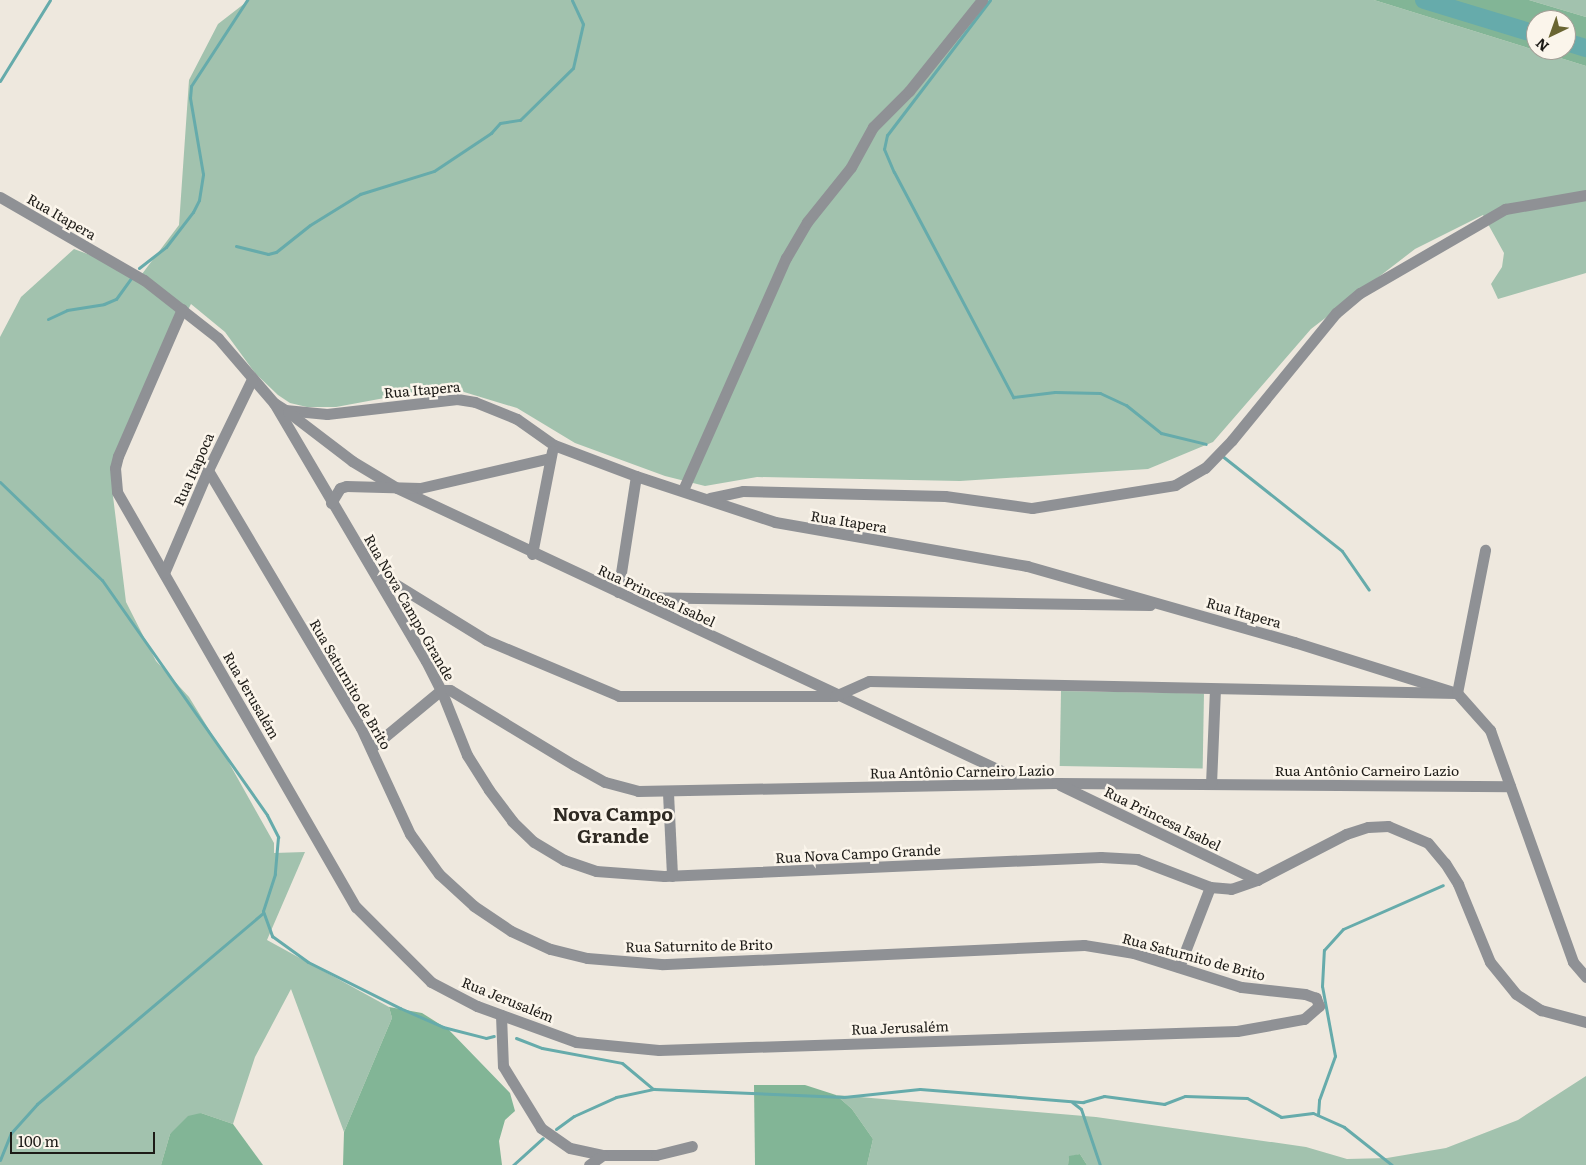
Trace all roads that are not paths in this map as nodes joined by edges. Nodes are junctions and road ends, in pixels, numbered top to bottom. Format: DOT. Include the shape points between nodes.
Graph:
graph roads {
  1 [pos="982,0"];
  2 [pos="1586,195"];
  3 [pos="0,197"];
  4 [pos="182,309"];
  5 [pos="252,379"];
  6 [pos="274,403"];
  7 [pos="285,410"];
  8 [pos="554,445"];
  9 [pos="550,458"];
  10 [pos="208,470"];
  11 [pos="636,476"];
  12 [pos="397,488"];
  13 [pos="683,490"];
  14 [pos="710,498"];
  15 [pos="331,503"];
  16 [pos="1485,550"];
  17 [pos="532,554"];
  18 [pos="371,570"];
  19 [pos="164,574"];
  20 [pos="622,594"];
  21 [pos="1168,605"];
  22 [pos="1215,689"];
  23 [pos="441,690"];
  24 [pos="1457,693"];
  25 [pos="835,696"];
  26 [pos="371,748"];
  27 [pos="1056,783"];
  28 [pos="1029,784"];
  29 [pos="1210,784"];
  30 [pos="1510,786"];
  31 [pos="668,793"];
  32 [pos="672,876"];
  33 [pos="1257,880"];
  34 [pos="1210,887"];
  35 [pos="1179,967"];
  36 [pos="1586,977"];
  37 [pos="1319,1006"];
  38 [pos="501,1015"];
  39 [pos="1586,1022"];
  40 [pos="692,1146"];
  41 [pos="603,1155"];
  42 [pos="590,1165"];
  1 -- 13 [label="street" via="909,91 873,127 851,167 807,222 786,258"];
  2 -- 14 [label="street" via="1505,209 1360,293 1336,313 1205,468 1175,485 1032,508 935,496 743,491"];
  3 -- 4 [label="street, Rua Itapera" via="144,280"];
  4 -- 5 [label="street, Rua Itapera" via="218,338"];
  4 -- 19 [label="street, Rua Jerusalém" via="115,468 117,492"];
  5 -- 6 [label="street, Rua Itapera"];
  5 -- 10 [label="street, Rua Itapoca"];
  6 -- 7 [label="street, Rua Itapera"];
  6 -- 15 [label="street, Rua Nova Campo Grande"];
  7 -- 8 [label="street, Rua Itapera" via="327,414 457,399 495,408"];
  7 -- 12 [label="street, Rua Princesa Isabel" via="352,461"];
  8 -- 9 [label="street"];
  8 -- 11 [label="street, Rua Itapera"];
  9 -- 12 [label="street" via="420,488"];
  9 -- 17 [label="street"];
  10 -- 19 [label="street, Rua Itapoca"];
  10 -- 26 [label="street, Rua Saturnito de Brito"];
  11 -- 13 [label="street, Rua Itapera"];
  11 -- 20 [label="street"];
  12 -- 15 [label="street" via="346,486 340,488"];
  12 -- 17 [label="street, Rua Princesa Isabel"];
  13 -- 14 [label="street, Rua Itapera"];
  14 -- 21 [label="street, Rua Itapera" via="775,522 825,533 979,556"];
  15 -- 18 [label="street, Rua Nova Campo Grande"];
  16 -- 24 [label="street"];
  17 -- 20 [label="street, Rua Princesa Isabel"];
  18 -- 23 [label="street, Rua Nova Campo Grande"];
  18 -- 25 [label="street" via="486,640 619,696"];
  19 -- 38 [label="street, Rua Jerusalém" via="356,907 431,982"];
  20 -- 21 [label="street"];
  20 -- 25 [label="street, Rua Princesa Isabel"];
  21 -- 24 [label="street, Rua Itapera"];
  22 -- 24 [label="street"];
  22 -- 25 [label="street" via="869,681"];
  22 -- 29 [label="street"];
  23 -- 26 [label="street"];
  23 -- 31 [label="street, Rua Antônio Carneiro Lazio" via="458,692 605,782 638,791"];
  23 -- 32 [label="street, Rua Nova Campo Grande" via="467,754 512,821 534,842 564,860 596,871"];
  24 -- 30 [label="street" via="1490,730"];
  25 -- 28 [label="street, Rua Princesa Isabel"];
  26 -- 35 [label="street, Rua Saturnito de Brito" via="410,834 439,874 474,906 550,950 587,958 661,964 1084,945 1134,953"];
  27 -- 28 [label="street, Rua Antônio Carneiro Lazio"];
  27 -- 29 [label="street, Rua Antônio Carneiro Lazio"];
  27 -- 33 [label="street, Rua Princesa Isabel"];
  28 -- 31 [label="street, Rua Antônio Carneiro Lazio"];
  29 -- 30 [label="street, Rua Antônio Carneiro Lazio"];
  30 -- 36 [label="street" via="1574,962"];
  31 -- 32 [label="street"];
  32 -- 34 [label="street, Rua Nova Campo Grande" via="1101,857 1144,861"];
  33 -- 34 [label="street, Rua Nova Campo Grande" via="1231,889"];
  33 -- 39 [label="street, Rua Nova Campo Grande" via="1346,834 1368,827 1388,826 1407,831 1428,843 1446,862 1502,980 1516,994 1541,1010"];
  34 -- 35 [label="street"];
  35 -- 37 [label="street, Rua Saturnito de Brito" via="1241,987 1305,994 1316,998"];
  37 -- 38 [label="street, Rua Jerusalém" via="1304,1019 1236,1031 659,1050 576,1042"];
  38 -- 41 [label="street" via="504,1066 541,1128 570,1148"];
  40 -- 41 [label="street" via="656,1155"];
  41 -- 42 [label="street"];
}
